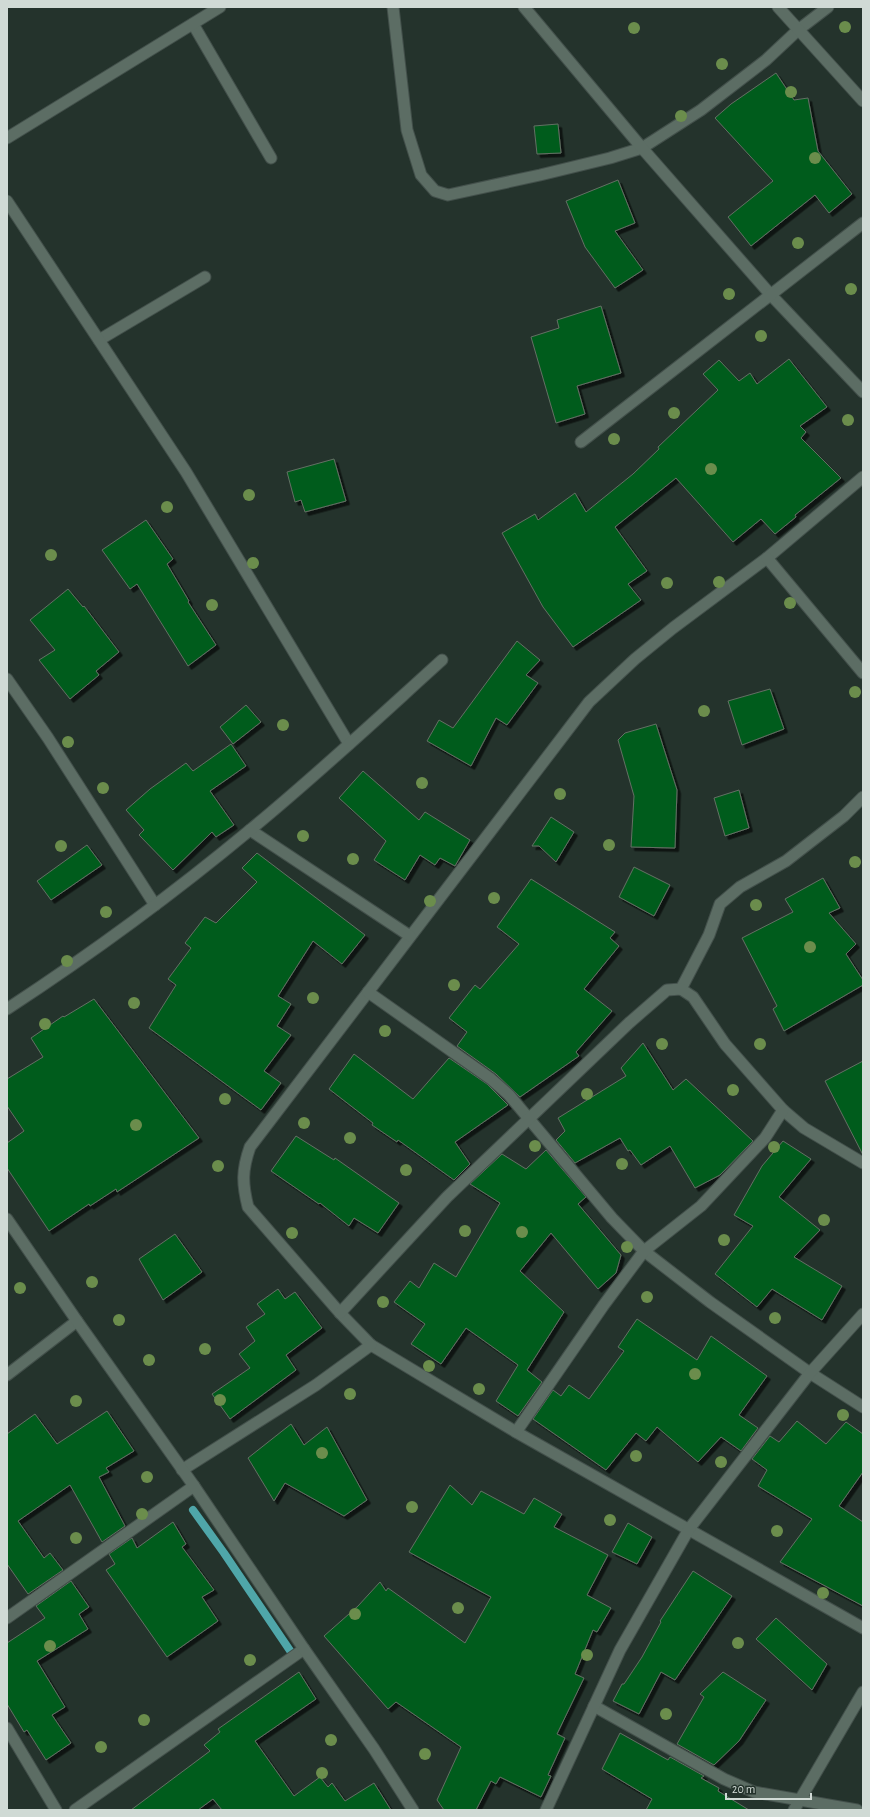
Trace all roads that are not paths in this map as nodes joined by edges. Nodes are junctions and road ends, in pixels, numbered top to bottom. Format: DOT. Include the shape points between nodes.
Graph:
graph roads {
  1 [pos="220,7"];
  2 [pos="393,7"];
  3 [pos="524,7"];
  4 [pos="778,7"];
  5 [pos="828,7"];
  6 [pos="204,11"];
  7 [pos="193,24"];
  8 [pos="798,30"];
  9 [pos="863,101"];
  10 [pos="7,138"];
  11 [pos="642,148"];
  12 [pos="271,158"];
  13 [pos="7,201"];
  14 [pos="863,223"];
  15 [pos="205,277"];
  16 [pos="770,294"];
  17 [pos="99,340"];
  18 [pos="863,392"];
  19 [pos="581,442"];
  20 [pos="863,477"];
  21 [pos="767,558"];
  22 [pos="442,660"];
  23 [pos="863,673"];
  24 [pos="7,679"];
  25 [pos="350,744"];
  26 [pos="863,797"];
  27 [pos="250,830"];
  28 [pos="155,905"];
  29 [pos="410,936"];
  30 [pos="681,989"];
  31 [pos="368,992"];
  32 [pos="7,1009"];
  33 [pos="783,1110"];
  34 [pos="529,1118"];
  35 [pos="863,1163"];
  36 [pos="7,1219"];
  37 [pos="644,1251"];
  38 [pos="340,1313"];
  39 [pos="863,1314"];
  40 [pos="77,1321"];
  41 [pos="371,1344"];
  42 [pos="810,1373"];
  43 [pos="7,1375"];
  44 [pos="863,1407"];
  45 [pos="516,1432"];
  46 [pos="182,1470"];
  47 [pos="194,1486"];
  48 [pos="688,1529"];
  49 [pos="7,1618"];
  50 [pos="863,1628"];
  51 [pos="304,1649"];
  52 [pos="863,1692"];
  53 [pos="594,1706"];
  54 [pos="7,1728"];
  55 [pos="796,1805"];
  56 [pos="56,1810"];
  57 [pos="75,1810"];
  58 [pos="413,1810"];
  59 [pos="546,1810"];
  60 [pos="857,1810"];
  1 -- 6 [label="street"];
  2 -- 11 [label="street" via="407,130 421,175 435,191 448,195 564,169"];
  3 -- 11 [label="street"];
  4 -- 8 [label="street"];
  5 -- 8 [label="street"];
  6 -- 7 [label="street"];
  7 -- 10 [label="street"];
  7 -- 12 [label="street"];
  8 -- 9 [label="street"];
  8 -- 11 [label="street" via="766,60 701,110"];
  11 -- 16 [label="street"];
  13 -- 17 [label="street"];
  14 -- 16 [label="street"];
  15 -- 17 [label="street"];
  16 -- 18 [label="street"];
  16 -- 19 [label="street"];
  17 -- 25 [label="street" via="186,472"];
  20 -- 21 [label="street"];
  21 -- 23 [label="street"];
  21 -- 29 [label="street" via="673,628 589,702"];
  22 -- 25 [label="street"];
  24 -- 28 [label="street"];
  25 -- 27 [label="street"];
  26 -- 30 [label="street" via="844,816 786,861 740,887 720,904 709,935"];
  27 -- 28 [label="street"];
  27 -- 29 [label="street"];
  28 -- 32 [label="street"];
  29 -- 31 [label="street"];
  30 -- 33 [label="street" via="693,997 725,1044"];
  30 -- 34 [label="street" via="667,990"];
  31 -- 34 [label="street" via="491,1079"];
  31 -- 38 [label="street" via="250,1147 244,1164 243,1186 248,1207"];
  33 -- 35 [label="street" via="804,1128"];
  33 -- 37 [label="street" via="765,1138 701,1206"];
  34 -- 37 [label="street" via="612,1218"];
  34 -- 38 [label="street" via="447,1197"];
  36 -- 40 [label="street"];
  37 -- 42 [label="street" via="710,1302"];
  37 -- 45 [label="street"];
  38 -- 41 [label="street"];
  39 -- 42 [label="street"];
  40 -- 43 [label="street"];
  40 -- 46 [label="street"];
  41 -- 45 [label="street"];
  41 -- 46 [label="street" via="316,1385"];
  42 -- 44 [label="street"];
  42 -- 48 [label="street"];
  45 -- 48 [label="street"];
  46 -- 47 [label="street"];
  47 -- 49 [label="street"];
  47 -- 51 [label="street"];
  48 -- 50 [label="street"];
  48 -- 53 [label="street" via="620,1650"];
  51 -- 57 [label="street"];
  51 -- 58 [label="street"];
  52 -- 55 [label="street"];
  53 -- 55 [label="street" via="724,1779 754,1792"];
  53 -- 59 [label="street"];
  54 -- 56 [label="street"];
  55 -- 60 [label="street"];
}
